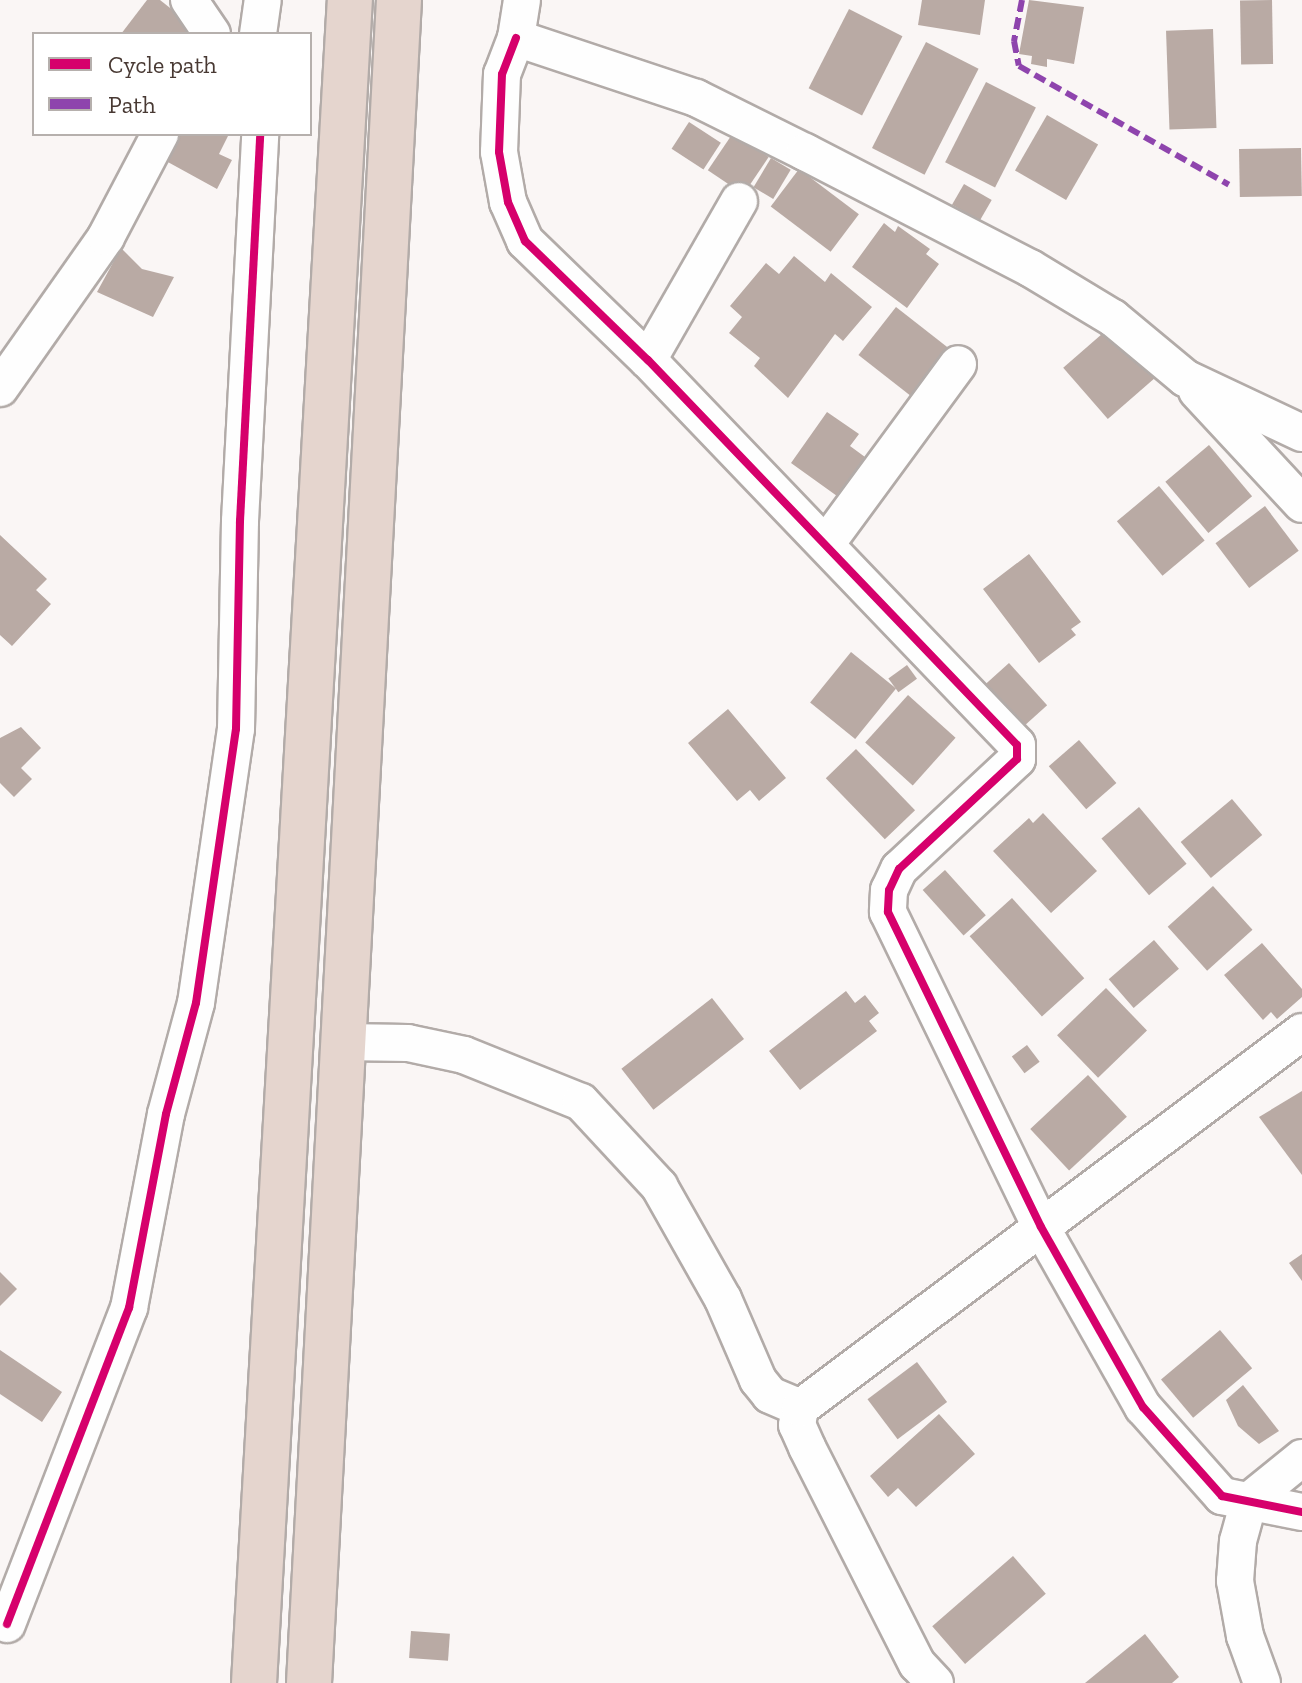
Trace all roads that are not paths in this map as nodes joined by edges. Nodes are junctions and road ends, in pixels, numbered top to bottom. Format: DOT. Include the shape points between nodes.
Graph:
graph roads {
  1 [pos="189,0"];
  2 [pos="263,0"];
  3 [pos="350,0"];
  4 [pos="399,0"];
  5 [pos="522,0"];
  6 [pos="211,32"];
  7 [pos="258,32"];
  8 [pos="516,38"];
  9 [pos="159,136"];
  10 [pos="260,136"];
  11 [pos="739,201"];
  12 [pos="648,360"];
  13 [pos="958,364"];
  14 [pos="1185,378"];
  15 [pos="0,388"];
  16 [pos="1302,433"];
  17 [pos="1302,442"];
  18 [pos="1274,473"];
  19 [pos="1302,504"];
  20 [pos="826,544"];
  21 [pos="1302,1032"];
  22 [pos="343,1042"];
  23 [pos="1041,1227"];
  24 [pos="800,1408"];
  25 [pos="1302,1458"];
  26 [pos="1249,1501"];
  27 [pos="1302,1512"];
  28 [pos="7,1624"];
  29 [pos="254,1683"];
  30 [pos="309,1683"];
  31 [pos="935,1683"];
  32 [pos="1262,1683"];
  1 -- 6 [label="street"];
  2 -- 7 [label="street"];
  3 -- 29 [label="highway"];
  4 -- 22 [label="highway"];
  5 -- 8 [label="street"];
  8 -- 12 [label="street" via="502,74 498,116 508,202 525,241"];
  8 -- 14 [label="street" via="696,98 805,152 1030,268 1113,318"];
  9 -- 15 [label="street" via="106,237"];
  10 -- 28 [label="street" via="240,521 236,729 196,1003 166,1114 129,1308"];
  11 -- 12 [label="street"];
  12 -- 20 [label="street"];
  13 -- 20 [label="street"];
  14 -- 16 [label="street"];
  14 -- 18 [label="street"];
  17 -- 18 [label="street"];
  18 -- 19 [label="street"];
  20 -- 23 [label="street" via="1017,745 1017,759 899,869 889,890 888,912"];
  21 -- 23 [label="street"];
  22 -- 24 [label="street" via="408,1043 464,1055 581,1102 659,1186 723,1299 758,1380 777,1400"];
  22 -- 30 [label="highway"];
  23 -- 24 [label="street"];
  23 -- 26 [label="street" via="1143,1407 1203,1482 1222,1496"];
  24 -- 31 [label="street" via="797,1425 807,1447 917,1664"];
  25 -- 26 [label="street"];
  26 -- 27 [label="street"];
  26 -- 32 [label="street" via="1235,1581 1245,1636"];
}
